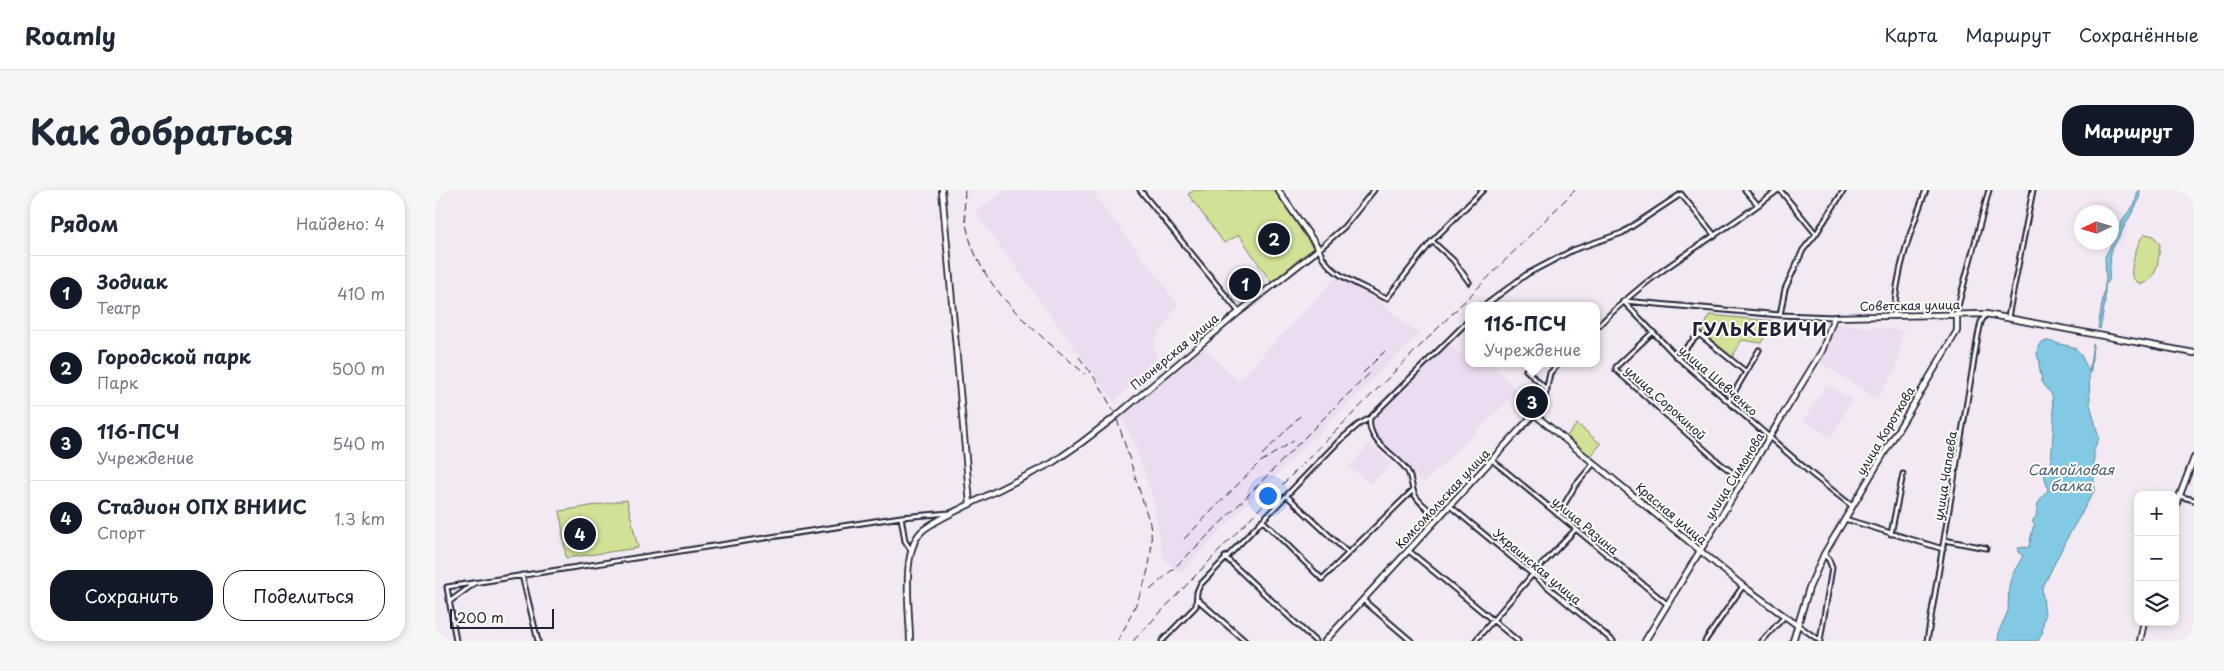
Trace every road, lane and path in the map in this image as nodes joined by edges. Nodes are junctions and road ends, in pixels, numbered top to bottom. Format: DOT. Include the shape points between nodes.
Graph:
graph roads {
  1 [pos="942,190"];
  2 [pos="1140,190"];
  3 [pos="1278,190"];
  4 [pos="1374,190"];
  5 [pos="1483,190"];
  6 [pos="1745,190"];
  7 [pos="1779,190"];
  8 [pos="1844,190"];
  9 [pos="1926,190"];
  10 [pos="1989,190"];
  11 [pos="2033,190"];
  12 [pos="1758,205"];
  13 [pos="1816,234"];
  14 [pos="1715,236"];
  15 [pos="1433,241"];
  16 [pos="1319,249"];
  17 [pos="1469,282"];
  18 [pos="1623,301"];
  19 [pos="1489,302"];
  20 [pos="1239,312"];
  21 [pos="1986,314"];
  22 [pos="1780,315"];
  23 [pos="1957,315"];
  24 [pos="1894,316"];
  25 [pos="1834,317"];
  26 [pos="2008,317"];
  27 [pos="1465,324"];
  28 [pos="1600,324"];
  29 [pos="1652,333"];
  30 [pos="1759,350"];
  31 [pos="2194,353"];
  32 [pos="1677,358"];
  33 [pos="1557,367"];
  34 [pos="1526,370"];
  35 [pos="1746,372"];
  36 [pos="1548,390"];
  37 [pos="1729,401"];
  38 [pos="1534,414"];
  39 [pos="1370,418"];
  40 [pos="1770,438"];
  41 [pos="2194,458"];
  42 [pos="1492,460"];
  43 [pos="1594,463"];
  44 [pos="1903,474"];
  45 [pos="1744,481"];
  46 [pos="1413,490"];
  47 [pos="1287,496"];
  48 [pos="2179,496"];
  49 [pos="2194,500"];
  50 [pos="970,504"];
  51 [pos="1450,506"];
  52 [pos="1852,506"];
  53 [pos="953,513"];
  54 [pos="1558,514"];
  55 [pos="901,516"];
  56 [pos="1439,518"];
  57 [pos="1845,519"];
  58 [pos="1262,520"];
  59 [pos="1575,530"];
  60 [pos="1891,534"];
  61 [pos="1944,540"];
  62 [pos="1986,548"];
  63 [pos="911,550"];
  64 [pos="1943,550"];
  65 [pos="1409,551"];
  66 [pos="1701,552"];
  67 [pos="1348,553"];
  68 [pos="1824,554"];
  69 [pos="1225,557"];
  70 [pos="1533,574"];
  71 [pos="522,575"];
  72 [pos="476,582"];
  73 [pos="1743,586"];
  74 [pos="1197,600"];
  75 [pos="1363,600"];
  76 [pos="449,602"];
  77 [pos="1667,604"];
  78 [pos="1785,616"];
  79 [pos="1492,620"];
  80 [pos="1797,625"];
  81 [pos="2143,626"];
  82 [pos="456,641"];
  83 [pos="538,641"];
  84 [pos="910,641"];
  85 [pos="1162,641"];
  86 [pos="1245,641"];
  87 [pos="1315,641"];
  88 [pos="1326,641"];
  89 [pos="1411,641"];
  90 [pos="1475,641"];
  91 [pos="1518,641"];
  92 [pos="1613,641"];
  93 [pos="1645,641"];
  94 [pos="1705,641"];
  95 [pos="1762,641"];
  96 [pos="1793,641"];
  97 [pos="1819,641"];
  98 [pos="1927,641"];
  99 [pos="2140,641"];
  1 -- 50 [label="street"];
  2 -- 20 [label="street"];
  3 -- 16 [label="street"];
  4 -- 16 [label="street, Пионерская улица" via="1344,227"];
  5 -- 15 [label="street"];
  6 -- 12 [label="street"];
  7 -- 12 [label="street"];
  7 -- 13 [label="street"];
  8 -- 13 [label="street"];
  9 -- 24 [label="street" via="1899,267"];
  10 -- 23 [label="street"];
  11 -- 26 [label="street"];
  12 -- 14 [label="street"];
  13 -- 22 [label="street" via="1803,250 1785,289"];
  14 -- 18 [label="street"];
  14 -- 19 [label="street" via="1681,194 1622,233 1573,250 1527,274"];
  15 -- 16 [label="street" via="1387,298 1331,268"];
  15 -- 17 [label="street"];
  16 -- 20 [label="street, Пионерская улица"];
  18 -- 22 [label="street, Советская улица"];
  18 -- 28 [label="street"];
  18 -- 29 [label="street, улица Шевченко"];
  20 -- 50 [label="street, Пионерская улица" via="1081,443 1052,463"];
  21 -- 23 [label="street, Советская улица"];
  21 -- 26 [label="street, Советская улица"];
  21 -- 61 [label="street, улица Чапаева" via="1981,322"];
  22 -- 25 [label="street, Советская улица"];
  23 -- 24 [label="street, Советская улица"];
  23 -- 52 [label="street, улица Короткова" via="1957,331"];
  24 -- 25 [label="street, Советская улица"];
  25 -- 40 [label="street, улица Симонова" via="1822,351"];
  26 -- 31 [label="street, Советская улица"];
  27 -- 39 [label="street"];
  29 -- 32 [label="street, улица Шевченко"];
  29 -- 45 [label="street, улица Сорокиной" via="1616,367 1618,373"];
  30 -- 35 [label="street"];
  32 -- 35 [label="street" via="1699,334"];
  32 -- 37 [label="street, улица Шевченко"];
  33 -- 36 [label="street, Комсомольская улица" via="1548,378"];
  34 -- 36 [label="street"];
  35 -- 37 [label="street"];
  36 -- 38 [label="street, Комсомольская улица"];
  37 -- 40 [label="street, улица Шевченко"];
  38 -- 42 [label="street, Комсомольская улица"];
  38 -- 43 [label="street, Красная улица"];
  39 -- 46 [label="street" via="1370,432 1406,468 1412,478"];
  39 -- 47 [label="street" via="1339,441"];
  40 -- 45 [label="street, улица Симонова"];
  40 -- 52 [label="street, улица Шевченко"];
  41 -- 48 [label="street"];
  42 -- 51 [label="street, Комсомольская улица"];
  42 -- 54 [label="street, улица Разина"];
  43 -- 54 [label="street"];
  43 -- 66 [label="street, Красная улица"];
  44 -- 60 [label="street"];
  45 -- 66 [label="street, улица Симонова"];
  46 -- 56 [label="street"];
  46 -- 67 [label="street"];
  47 -- 58 [label="street"];
  47 -- 67 [label="street"];
  48 -- 49 [label="street"];
  50 -- 53 [label="street, Пионерская улица"];
  51 -- 56 [label="street, Комсомольская улица"];
  51 -- 70 [label="street, Украинская улица"];
  52 -- 57 [label="street, улица Короткова"];
  53 -- 55 [label="street"];
  53 -- 63 [label="street, Пионерская улица" via="923,530"];
  54 -- 59 [label="street, улица Разина"];
  55 -- 63 [label="street" via="905,541"];
  55 -- 71 [label="street"];
  56 -- 65 [label="street, Комсомольская улица"];
  57 -- 60 [label="street"];
  57 -- 68 [label="street, улица Короткова"];
  58 -- 67 [label="street" via="1322,578"];
  58 -- 69 [label="street"];
  59 -- 70 [label="street"];
  59 -- 77 [label="street, улица Разина"];
  60 -- 64 [label="street"];
  61 -- 62 [label="street"];
  61 -- 64 [label="street, улица Чапаева"];
  63 -- 84 [label="street"];
  64 -- 98 [label="street, улица Чапаева"];
  65 -- 75 [label="street, Комсомольская улица"];
  65 -- 79 [label="street"];
  66 -- 73 [label="street, Красная улица"];
  66 -- 77 [label="street, улица Симонова"];
  68 -- 80 [label="street, улица Короткова"];
  68 -- 97 [label="street" via="1831,568"];
  69 -- 74 [label="street" via="1200,586"];
  69 -- 87 [label="street"];
  70 -- 79 [label="street"];
  70 -- 92 [label="street, Украинская улица"];
  71 -- 72 [label="street"];
  71 -- 83 [label="street"];
  72 -- 76 [label="street"];
  72 -- 76 [label="street" via="447,587"];
  73 -- 78 [label="street, Красная улица"];
  73 -- 94 [label="street"];
  74 -- 85 [label="street" via="1191,612"];
  74 -- 86 [label="street"];
  75 -- 88 [label="street, Комсомольская улица"];
  75 -- 89 [label="street"];
  76 -- 82 [label="street"];
  77 -- 93 [label="street, улица Симонова"];
  78 -- 80 [label="street, Красная улица"];
  78 -- 95 [label="street"];
  79 -- 90 [label="street"];
  79 -- 91 [label="street"];
  80 -- 96 [label="street, улица Короткова"];
  80 -- 97 [label="street"];
  81 -- 99 [label="street"];
}
